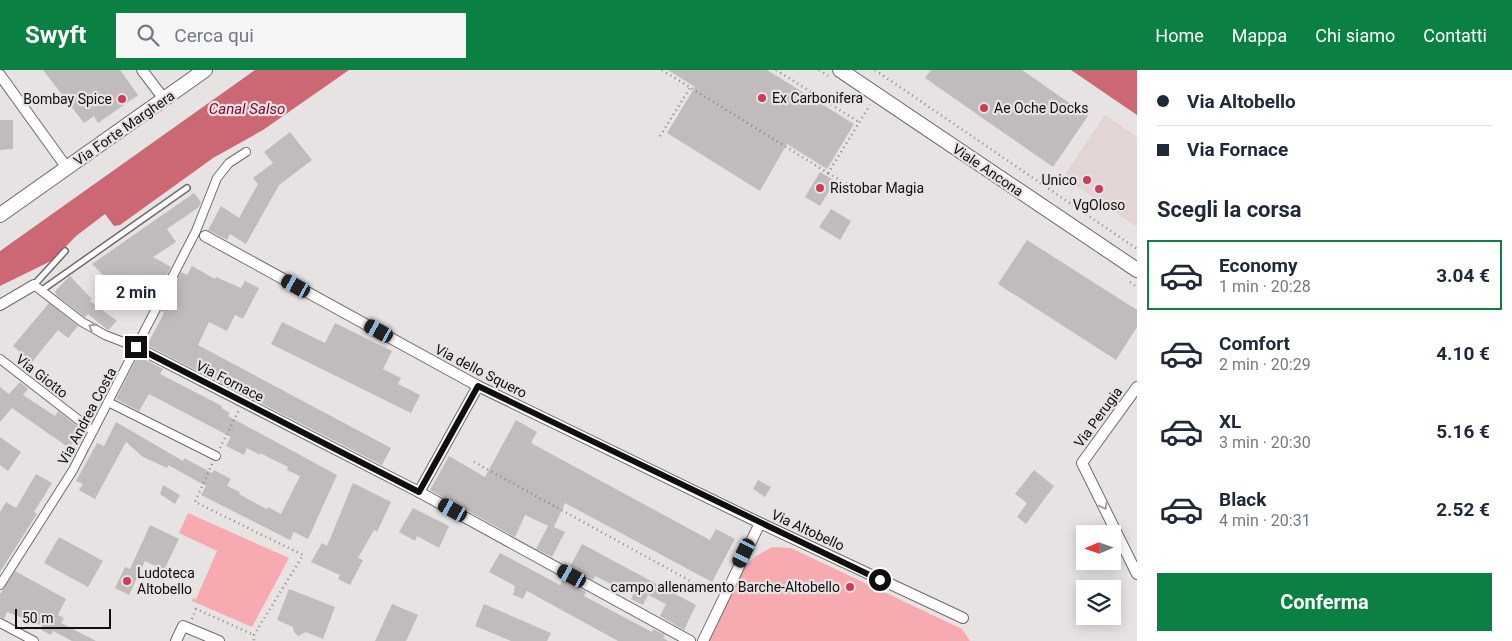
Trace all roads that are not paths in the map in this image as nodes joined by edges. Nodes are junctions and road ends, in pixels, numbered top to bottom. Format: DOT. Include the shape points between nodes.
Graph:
graph roads {
  1 [pos="142,70"];
  2 [pos="205,70"];
  3 [pos="840,70"];
  4 [pos="0,75"];
  5 [pos="164,99"];
  6 [pos="246,152"];
  7 [pos="67,168"];
  8 [pos="188,188"];
  9 [pos="0,215"];
  10 [pos="201,234"];
  11 [pos="65,251"];
  12 [pos="1137,270"];
  13 [pos="38,287"];
  14 [pos="0,305"];
  15 [pos="136,347"];
  16 [pos="0,359"];
  17 [pos="478,386"];
  18 [pos="1137,387"];
  19 [pos="108,402"];
  20 [pos="93,431"];
  21 [pos="216,456"];
  22 [pos="419,492"];
  23 [pos="760,523"];
  24 [pos="1135,570"];
  25 [pos="0,585"];
  26 [pos="963,618"];
  27 [pos="0,623"];
  28 [pos="34,641"];
  29 [pos="176,641"];
  30 [pos="219,641"];
  31 [pos="690,641"];
  32 [pos="703,641"];
  1 -- 5 [label="street"];
  2 -- 5 [label="street, Via Forte Marghera"];
  3 -- 12 [label="street, Viale Ancona"];
  4 -- 7 [label="street, Via Forte Marghera"];
  5 -- 7 [label="street, Via Forte Marghera"];
  6 -- 10 [label="street, Via Andrea Costa" via="229,163 217,178"];
  7 -- 9 [label="street, Via Forte Marghera"];
  8 -- 13 [label="lane"];
  10 -- 15 [label="street, Via Andrea Costa"];
  10 -- 17 [label="street, Via dello Squero"];
  11 -- 13 [label="lane"];
  13 -- 14 [label="street"];
  15 -- 13 [label="street, Via Fornace, one-way" via="82,322"];
  15 -- 19 [label="street, Via Andrea Costa"];
  15 -- 22 [label="street, Via Fornace"];
  16 -- 20 [label="street, Via Giotto"];
  17 -- 22 [label="street"];
  17 -- 23 [label="street, Via dello Squero"];
  18 -- 24 [label="street, Via Perugia, one-way" via="1082,462"];
  19 -- 20 [label="street, Via Andrea Costa"];
  19 -- 21 [label="street"];
  20 -- 25 [label="street, Via Andrea Costa" via="44,518"];
  22 -- 31 [label="street, Via Fornace"];
  23 -- 26 [label="street, Via Altobello"];
  23 -- 32 [label="street, Via Altobello"];
  27 -- 28 [label="street"];
  29 -- 30 [label="street" via="183,626"];
}
